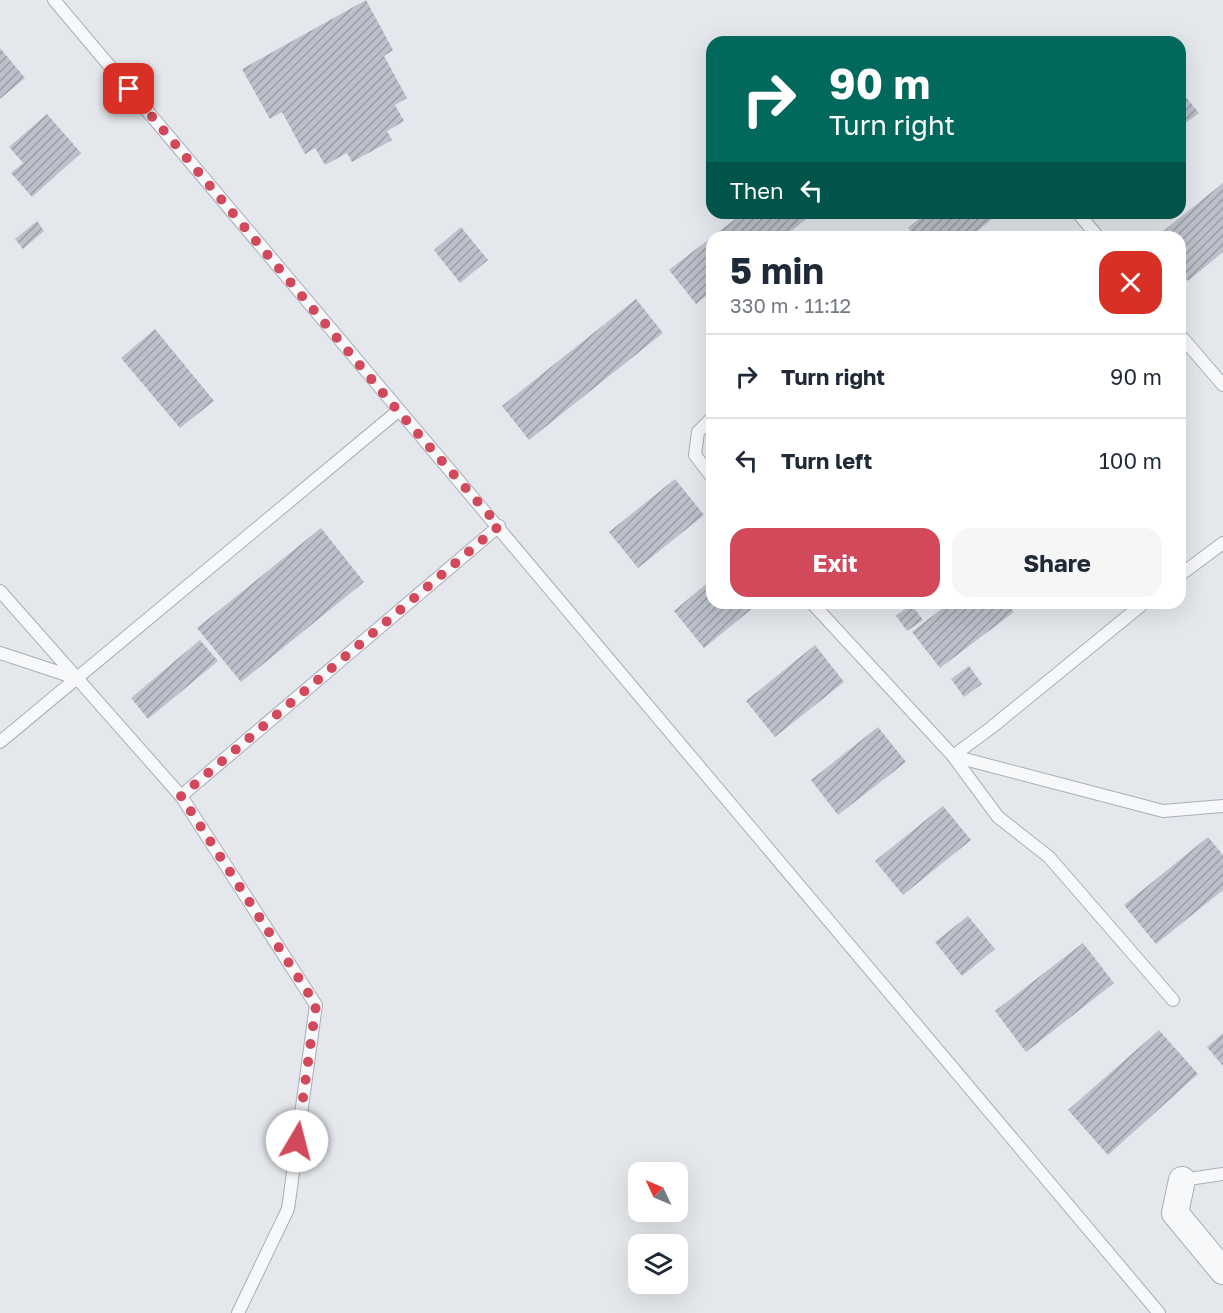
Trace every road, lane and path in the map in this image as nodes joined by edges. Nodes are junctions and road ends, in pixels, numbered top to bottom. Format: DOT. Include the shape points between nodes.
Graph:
graph roads {
  1 [pos="54,0"];
  2 [pos="1083,219"];
  3 [pos="1093,231"];
  4 [pos="1186,341"];
  5 [pos="1223,385"];
  6 [pos="398,411"];
  7 [pos="706,424"];
  8 [pos="706,469"];
  9 [pos="499,526"];
  10 [pos="1223,543"];
  11 [pos="1186,571"];
  12 [pos="0,591"];
  13 [pos="818,609"];
  14 [pos="1137,609"];
  15 [pos="0,653"];
  16 [pos="77,678"];
  17 [pos="0,742"];
  18 [pos="953,756"];
  19 [pos="181,796"];
  20 [pos="1223,806"];
  21 [pos="1173,1000"];
  22 [pos="1223,1174"];
  23 [pos="1182,1180"];
  24 [pos="1223,1271"];
  25 [pos="238,1313"];
  26 [pos="1159,1313"];
  1 -- 6 [label="lane"];
  2 -- 3 [label="lane"];
  4 -- 5 [label="lane"];
  6 -- 9 [label="lane"];
  6 -- 16 [label="lane"];
  7 -- 8 [label="lane" via="698,432 695,455"];
  9 -- 19 [label="lane"];
  9 -- 26 [label="lane"];
  10 -- 11 [label="lane"];
  12 -- 16 [label="lane"];
  13 -- 18 [label="lane"];
  14 -- 18 [label="lane"];
  15 -- 16 [label="lane"];
  16 -- 17 [label="lane"];
  16 -- 19 [label="lane"];
  18 -- 20 [label="lane" via="1163,811"];
  18 -- 21 [label="lane" via="998,817 1049,857"];
  19 -- 25 [label="lane" via="316,1005 288,1209"];
  22 -- 23 [label="lane"];
  23 -- 24 [label="street" via="1175,1213"];
}
